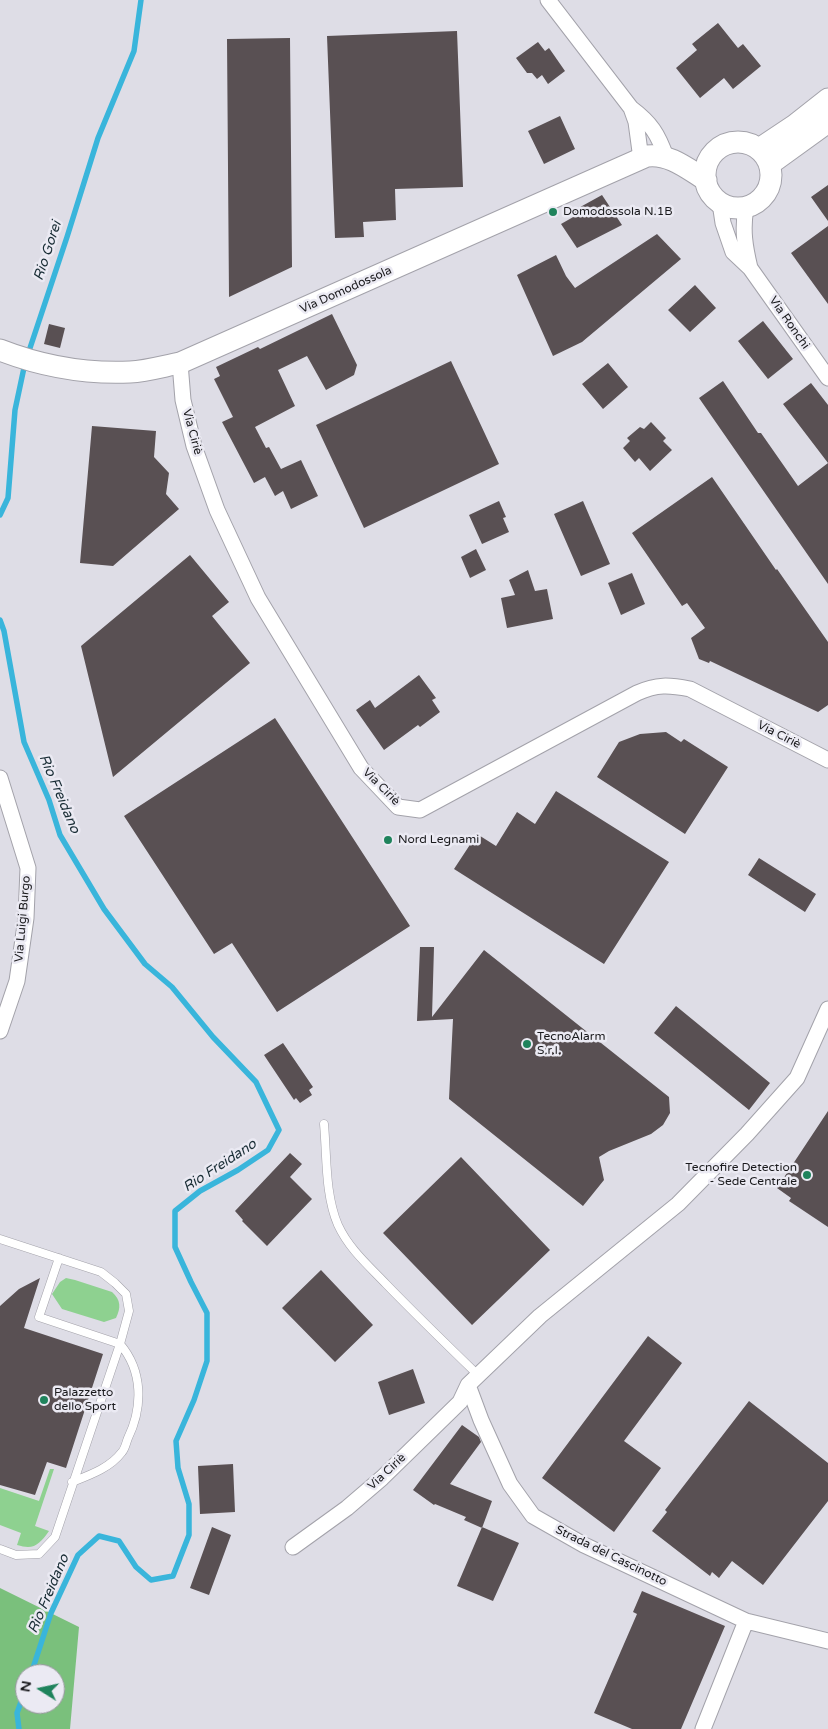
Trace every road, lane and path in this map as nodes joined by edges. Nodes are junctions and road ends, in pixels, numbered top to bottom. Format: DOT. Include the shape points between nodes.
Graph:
graph roads {
  1 [pos="548,0"];
  2 [pos="828,100"];
  3 [pos="631,108"];
  4 [pos="828,122"];
  5 [pos="765,156"];
  6 [pos="641,159"];
  7 [pos="673,160"];
  8 [pos="707,170"];
  9 [pos="720,203"];
  10 [pos="746,208"];
  11 [pos="750,268"];
  12 [pos="6,352"];
  13 [pos="180,363"];
  14 [pos="828,378"];
  15 [pos="828,760"];
  16 [pos="0,778"];
  17 [pos="828,1008"];
  18 [pos="0,1031"];
  19 [pos="324,1124"];
  20 [pos="0,1240"];
  21 [pos="59,1258"];
  22 [pos="120,1344"];
  23 [pos="473,1380"];
  24 [pos="72,1482"];
  25 [pos="293,1547"];
  26 [pos="0,1549"];
  27 [pos="746,1621"];
  28 [pos="828,1641"];
  29 [pos="703,1729"];
  1 -- 3 [label="street"];
  2 -- 5 [label="street" via="795,125"];
  3 -- 6 [label="street"];
  3 -- 7 [label="street" via="643,116"];
  4 -- 5 [label="street"];
  5 -- 8 [label="street" via="751,144 733,142 716,150"];
  5 -- 10 [label="street" via="771,183 762,199"];
  6 -- 7 [label="street, Via Domodossola" via="653,155"];
  6 -- 13 [label="street, Via Domodossola"];
  7 -- 8 [label="street"];
  8 -- 9 [label="street" via="712,196"];
  9 -- 10 [label="street" via="737,209"];
  9 -- 11 [label="street, Via Ronchi" via="733,252"];
  10 -- 11 [label="street, Via Ronchi" via="744,239"];
  11 -- 14 [label="street, Via Ronchi"];
  12 -- 13 [label="street, Via Domodossola" via="63,368 96,371 132,372"];
  13 -- 15 [label="street, Via Ciriè" via="183,400 194,446 217,510 258,598 361,768 398,806 420,810 637,693 667,685 690,689"];
  16 -- 18 [label="street, Via Luigi Burgo" via="28,868 26,918 17,981"];
  17 -- 23 [label="street, Via Ciriè" via="797,1078 746,1134 678,1204 540,1316"];
  19 -- 23 [label="lane" via="332,1205 348,1244 430,1329"];
  20 -- 21 [label="lane"];
  21 -- 22 [label="lane" via="101,1272 126,1294 129,1311"];
  21 -- 22 [label="lane" via="39,1317"];
  22 -- 24 [label="lane"];
  22 -- 24 [label="lane" via="135,1371 139,1401 133,1427 122,1452 100,1471"];
  23 -- 25 [label="street, Via Ciriè" via="460,1402 382,1478"];
  23 -- 27 [label="street, Strada del Cascinotto" via="481,1420 510,1484 533,1516 584,1545"];
  24 -- 26 [label="lane" via="55,1537 39,1554 16,1555"];
  27 -- 28 [label="street, Strada del Cascinotto"];
  27 -- 29 [label="street"];
}
